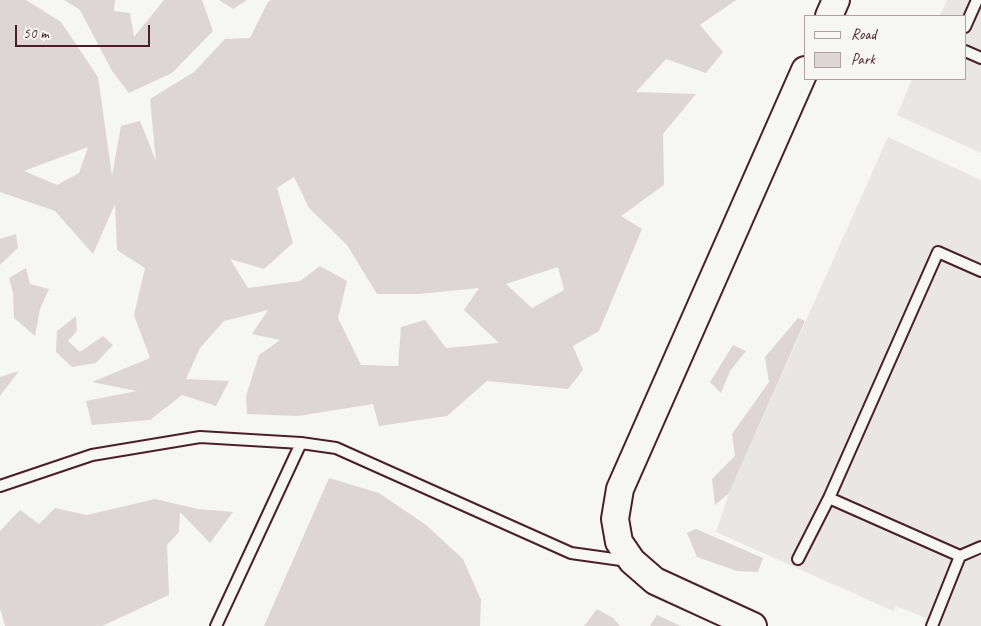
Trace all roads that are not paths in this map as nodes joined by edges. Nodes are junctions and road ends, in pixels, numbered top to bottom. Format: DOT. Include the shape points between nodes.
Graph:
graph roads {
  1 [pos="836,0"];
  2 [pos="977,0"];
  3 [pos="829,15"];
  4 [pos="966,25"];
  5 [pos="966,51"];
  6 [pos="981,58"];
  7 [pos="804,72"];
  8 [pos="981,271"];
  9 [pos="300,443"];
  10 [pos="0,486"];
  11 [pos="829,498"];
  12 [pos="981,547"];
  13 [pos="960,556"];
  14 [pos="798,559"];
  15 [pos="632,562"];
  16 [pos="216,626"];
  17 [pos="753,626"];
  18 [pos="932,626"];
  1 -- 3 [label="street"];
  2 -- 4 [label="lane"];
  5 -- 6 [label="lane"];
  7 -- 15 [label="street" via="620,489 615,520 619,542"];
  8 -- 11 [label="lane" via="938,252"];
  9 -- 10 [label="lane" via="200,437 92,455"];
  9 -- 15 [label="lane" via="336,448 571,553"];
  9 -- 16 [label="lane"];
  11 -- 13 [label="lane"];
  11 -- 14 [label="lane"];
  12 -- 13 [label="lane"];
  13 -- 18 [label="lane"];
  15 -- 17 [label="street" via="655,581"];
}
